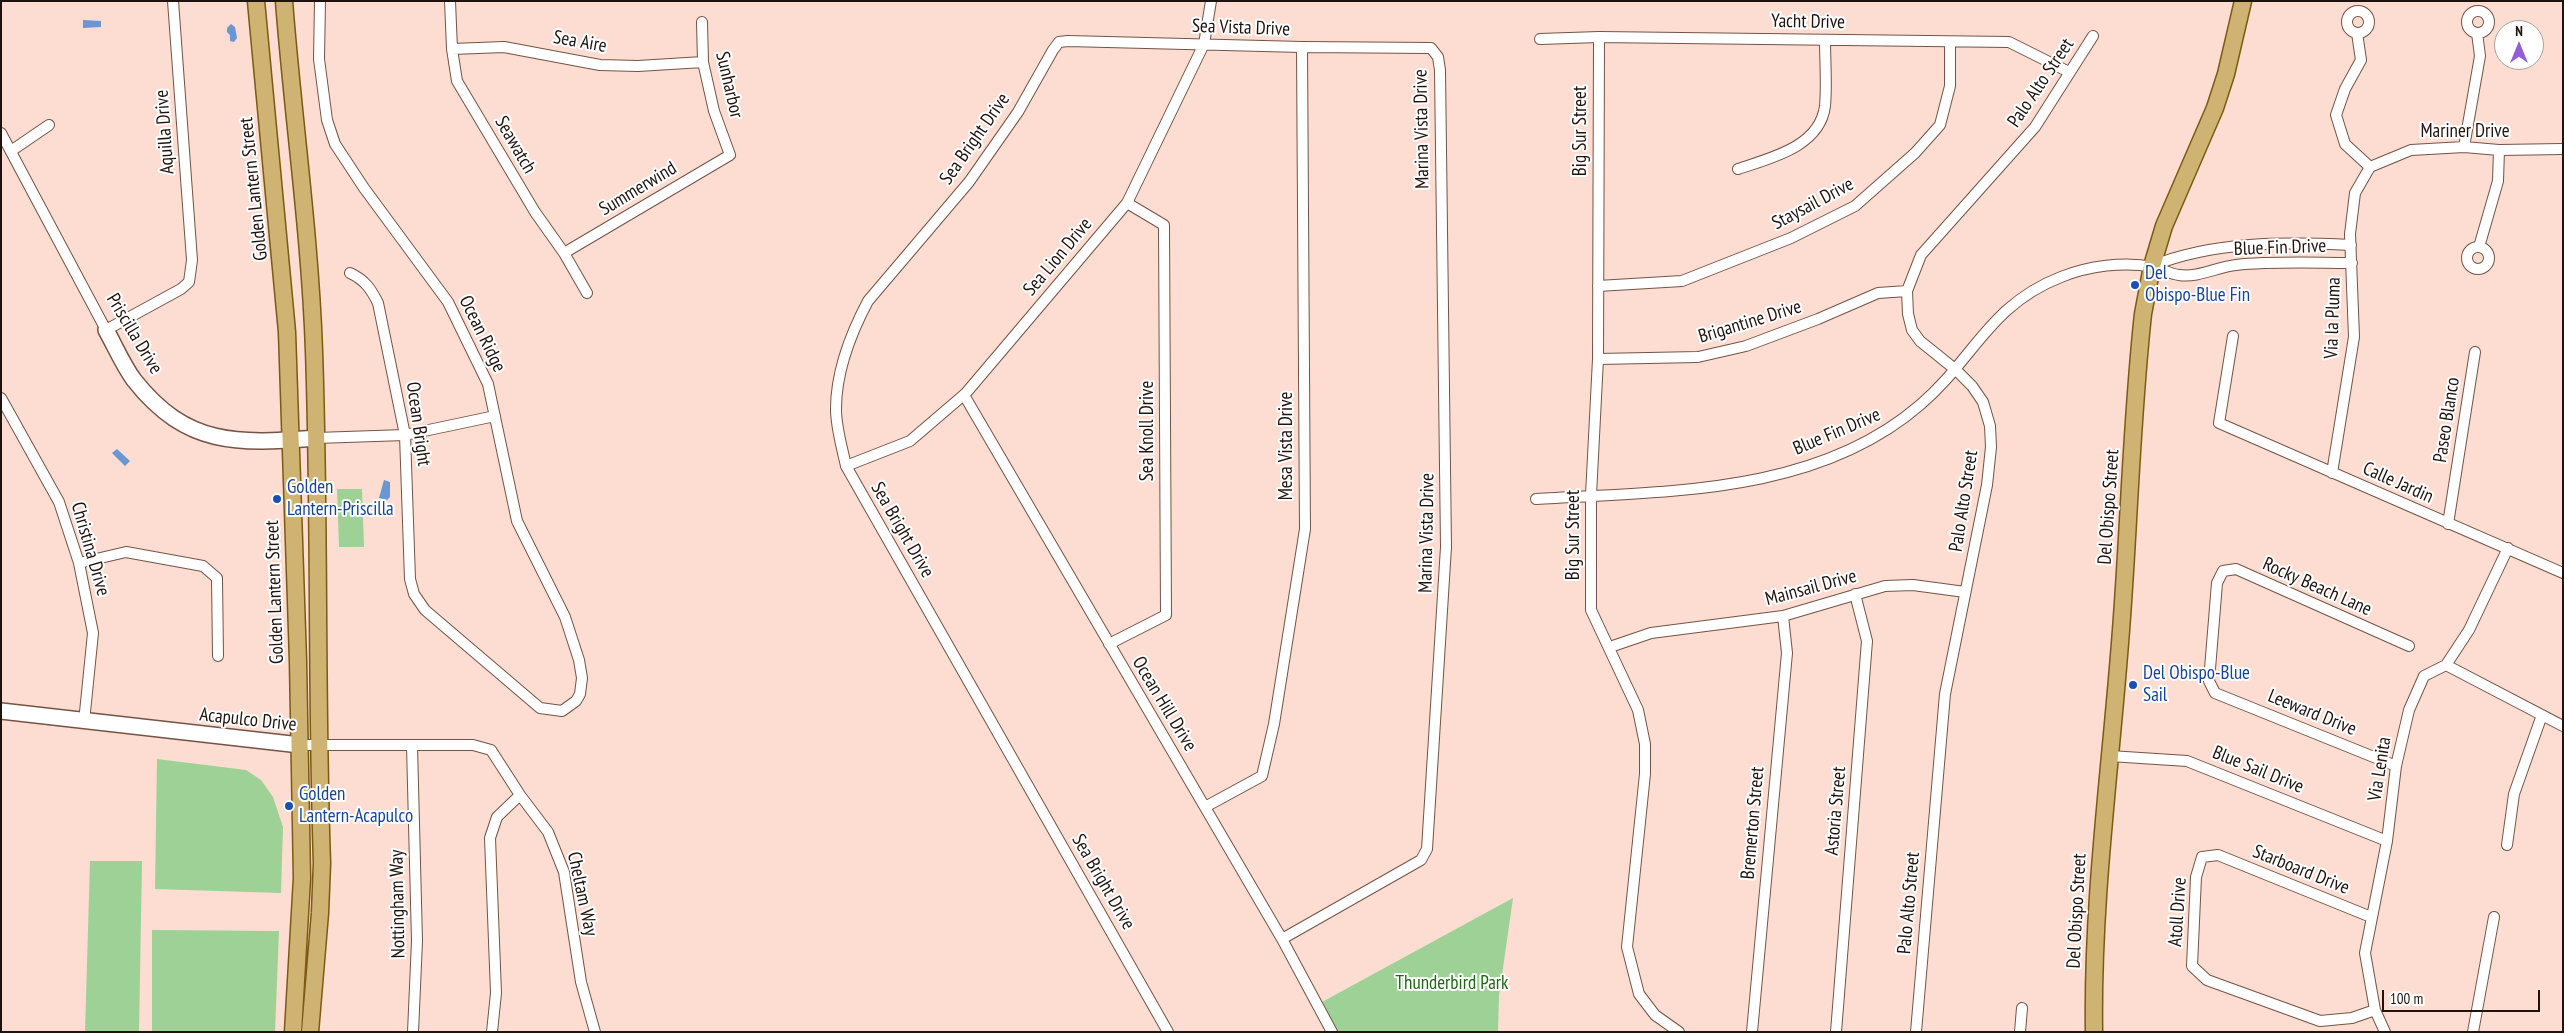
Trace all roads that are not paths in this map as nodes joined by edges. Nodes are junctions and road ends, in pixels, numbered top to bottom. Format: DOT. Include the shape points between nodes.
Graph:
graph roads {
  1 [pos="173,1"];
  2 [pos="256,1"];
  3 [pos="284,1"];
  4 [pos="320,1"];
  5 [pos="450,1"];
  6 [pos="1211,1"];
  7 [pos="2243,1"];
  8 [pos="702,22"];
  9 [pos="2357,33"];
  10 [pos="2477,33"];
  11 [pos="2093,36"];
  12 [pos="1599,37"];
  13 [pos="1540,39"];
  14 [pos="1825,40"];
  15 [pos="1950,42"];
  16 [pos="1204,44"];
  17 [pos="1302,48"];
  18 [pos="1431,48"];
  19 [pos="452,49"];
  20 [pos="1053,50"];
  21 [pos="703,62"];
  22 [pos="2069,72"];
  23 [pos="50,125"];
  24 [pos="1,133"];
  25 [pos="2464,147"];
  26 [pos="2563,149"];
  27 [pos="2499,150"];
  28 [pos="11,151"];
  29 [pos="730,155"];
  30 [pos="2370,167"];
  31 [pos="1738,169"];
  32 [pos="1127,203"];
  33 [pos="2351,245"];
  34 [pos="2479,247"];
  35 [pos="564,253"];
  36 [pos="2352,263"];
  37 [pos="2152,266"];
  38 [pos="350,273"];
  39 [pos="1598,286"];
  40 [pos="1907,291"];
  41 [pos="587,293"];
  42 [pos="106,330"];
  43 [pos="2233,336"];
  44 [pos="2475,352"];
  45 [pos="1598,359"];
  46 [pos="1956,370"];
  47 [pos="964,394"];
  48 [pos="1,398"];
  49 [pos="495,416"];
  50 [pos="406,436"];
  51 [pos="316,438"];
  52 [pos="289,440"];
  53 [pos="846,466"];
  54 [pos="2332,473"];
  55 [pos="1591,495"];
  56 [pos="1536,499"];
  57 [pos="2448,524"];
  58 [pos="2508,548"];
  59 [pos="79,563"];
  60 [pos="2563,573"];
  61 [pos="1965,592"];
  62 [pos="1854,594"];
  63 [pos="1783,616"];
  64 [pos="1109,644"];
  65 [pos="2409,646"];
  66 [pos="1610,647"];
  67 [pos="218,656"];
  68 [pos="2446,665"];
  69 [pos="2215,693"];
  70 [pos="576,701"];
  71 [pos="1,711"];
  72 [pos="2542,715"];
  73 [pos="84,722"];
  74 [pos="2563,726"];
  75 [pos="300,745"];
  76 [pos="319,745"];
  77 [pos="412,746"];
  78 [pos="491,750"];
  79 [pos="2110,756"];
  80 [pos="2396,766"];
  81 [pos="520,795"];
  82 [pos="1205,807"];
  83 [pos="2388,841"];
  84 [pos="2507,845"];
  85 [pos="2218,855"];
  86 [pos="2371,917"];
  87 [pos="2494,917"];
  88 [pos="1282,939"];
  89 [pos="2022,1008"];
  90 [pos="2375,1010"];
  91 [pos="2383,1028"];
  92 [pos="293,1032"];
  93 [pos="310,1032"];
  94 [pos="413,1032"];
  95 [pos="492,1032"];
  96 [pos="595,1032"];
  97 [pos="1168,1032"];
  98 [pos="1332,1032"];
  99 [pos="1679,1032"];
  100 [pos="1752,1032"];
  101 [pos="1836,1032"];
  102 [pos="1916,1032"];
  103 [pos="2020,1032"];
  104 [pos="2094,1032"];
  105 [pos="2473,1032"];
  1 -- 42 [label="street, Aquilla Drive" via="192,260 189,282"];
  2 -- 52 [label="main road, Golden Lantern Street" via="285,298"];
  3 -- 51 [label="main road" via="311,304"];
  4 -- 49 [label="street, Ocean Ridge" via="319,59 327,120 335,144 448,302 481,366"];
  5 -- 19 [label="street, Seawatch"];
  6 -- 16 [label="street, Sea Lion Drive"];
  7 -- 37 [label="main road, Del Obispo Street" via="2215,108 2175,197"];
  8 -- 21 [label="street, Sunharbor"];
  9 -- 30 [label="street" via="2361,60 2345,89 2336,115 2345,144"];
  10 -- 25 [label="street" via="2480,56"];
  11 -- 22 [label="street, Palo Alto Street"];
  12 -- 13 [label="street, Yacht Drive"];
  12 -- 14 [label="street, Yacht Drive"];
  12 -- 39 [label="street, Big Sur Street"];
  14 -- 15 [label="street, Yacht Drive"];
  14 -- 31 [label="street" via="1825,107 1820,122 1811,135 1795,146"];
  15 -- 22 [label="street, Yacht Drive" via="2009,42"];
  15 -- 39 [label="street, Staysail Drive" via="1950,86 1940,125 1915,154 1854,206 1791,238 1682,281"];
  16 -- 17 [label="street, Sea Vista Drive"];
  16 -- 20 [label="street, Sea Vista Drive" via="1068,41 1060,42"];
  16 -- 32 [label="street, Sea Lion Drive"];
  17 -- 18 [label="street, Sea Vista Drive"];
  17 -- 82 [label="street, Mesa Vista Drive" via="1306,529 1274,724 1262,776"];
  18 -- 88 [label="street, Marina Vista Drive" via="1438,57 1440,70 1446,547 1427,849 1420,860"];
  19 -- 21 [label="street, Sea Aire" via="504,48 600,65"];
  19 -- 35 [label="street, Seawatch" via="457,81 535,212"];
  20 -- 53 [label="street, Sea Bright Drive" via="1018,112 969,182 868,301 857,322 839,384 836,408"];
  21 -- 29 [label="street, Sunharbor" via="714,111"];
  22 -- 40 [label="street, Palo Alto Street" via="2035,127 1921,254"];
  23 -- 28 [label="street"];
  24 -- 28 [label="street, Priscilla Drive"];
  25 -- 27 [label="street, Mariner Drive"];
  25 -- 30 [label="street, Mariner Drive" via="2411,150"];
  26 -- 27 [label="street, Mariner Drive"];
  27 -- 34 [label="street" via="2498,181"];
  28 -- 42 [label="street, Priscilla Drive"];
  29 -- 35 [label="street, Summerwind"];
  30 -- 33 [label="street, Via la Pluma" via="2355,193"];
  32 -- 47 [label="street, Sea Lion Drive"];
  32 -- 64 [label="street, Sea Knoll Drive" via="1164,225 1166,615"];
  33 -- 36 [label="street, Via la Pluma"];
  33 -- 37 [label="street, Blue Fin Drive" via="2230,246 2178,256"];
  35 -- 41 [label="street, Seawatch"];
  36 -- 37 [label="street, Blue Fin Drive" via="2234,265 2199,274 2179,275"];
  36 -- 54 [label="street, Via la Pluma" via="2354,337"];
  37 -- 46 [label="street, Blue Fin Drive" via="2092,268 2041,286 1994,321"];
  37 -- 79 [label="main road, Del Obispo Street" via="2139,348"];
  38 -- 50 [label="street, Ocean Bright" via="370,287 378,303"];
  39 -- 45 [label="street, Big Sur Street"];
  40 -- 45 [label="street, Brigantine Drive" via="1878,293 1746,346 1698,357"];
  40 -- 46 [label="street, Palo Alto Street" via="1912,330 1920,341"];
  42 -- 52 [label="street, Priscilla Drive" via="134,379 184,426 218,438 255,442"];
  43 -- 54 [label="street, Calle Jardin" via="2220,423"];
  44 -- 57 [label="street, Paseo Blanco"];
  45 -- 55 [label="street, Big Sur Street"];
  46 -- 55 [label="street, Blue Fin Drive" via="1895,426 1865,443 1817,462 1714,487"];
  46 -- 61 [label="street, Palo Alto Street" via="1983,402 1990,426 1991,447 1987,485"];
  47 -- 53 [label="street, Sea Lion Drive" via="910,440"];
  47 -- 64 [label="street, Ocean Hill Drive"];
  48 -- 59 [label="street, Christina Drive" via="59,502"];
  49 -- 50 [label="street"];
  49 -- 70 [label="street, Ocean Ridge" via="518,521 573,637 582,678"];
  50 -- 51 [label="street"];
  50 -- 70 [label="street, Ocean Bright" via="410,579 414,594 425,610 540,708 562,712"];
  51 -- 52 [label="street, Priscilla Drive"];
  51 -- 76 [label="main road"];
  52 -- 75 [label="main road, Golden Lantern Street"];
  53 -- 97 [label="street, Sea Bright Drive"];
  54 -- 57 [label="street, Calle Jardin"];
  55 -- 56 [label="street, Blue Fin Drive"];
  55 -- 66 [label="street, Big Sur Street" via="1592,610"];
  57 -- 58 [label="street, Calle Jardin"];
  58 -- 60 [label="street, Calle Jardin"];
  58 -- 68 [label="street, Via Lenita" via="2469,630"];
  59 -- 67 [label="street" via="126,552 203,566 217,578"];
  59 -- 73 [label="street, Christina Drive" via="93,633"];
  61 -- 62 [label="street, Mainsail Drive" via="1913,584 1885,586"];
  61 -- 102 [label="street, Palo Alto Street" via="1945,694"];
  62 -- 63 [label="street, Mainsail Drive"];
  62 -- 101 [label="street, Astoria Street" via="1867,641"];
  63 -- 66 [label="street, Mainsail Drive" via="1651,633"];
  63 -- 100 [label="street, Bremerton Street" via="1787,653"];
  64 -- 82 [label="street, Ocean Hill Drive"];
  65 -- 69 [label="street, Rocky Beach Lane" via="2236,569 2223,571 2217,583 2209,681"];
  66 -- 99 [label="street, Big Sur Street" via="1638,710 1645,744 1645,774 1626,948 1639,994 1655,1015"];
  68 -- 72 [label="street"];
  68 -- 80 [label="street, Via Lenita" via="2424,676 2409,710"];
  69 -- 80 [label="street, Leeward Drive"];
  71 -- 73 [label="street, Acapulco Drive"];
  72 -- 74 [label="street"];
  72 -- 84 [label="street" via="2514,794"];
  73 -- 75 [label="street, Acapulco Drive"];
  75 -- 76 [label="street, Acapulco Drive"];
  75 -- 92 [label="main road, Golden Lantern Street" via="302,886"];
  76 -- 77 [label="street, Acapulco Drive"];
  76 -- 93 [label="main road" via="322,863"];
  77 -- 78 [label="street, Acapulco Drive" via="473,745"];
  77 -- 94 [label="street, Nottingham Way" via="417,941"];
  78 -- 81 [label="street, Cheltam Way"];
  79 -- 83 [label="street, Blue Sail Drive" via="2187,761"];
  79 -- 104 [label="main road, Del Obispo Street" via="2098,869"];
  80 -- 83 [label="street, Via Lenita"];
  81 -- 95 [label="street" via="497,817 490,838 496,993"];
  81 -- 96 [label="street, Cheltam Way" via="548,832 564,872 581,982"];
  82 -- 88 [label="street, Ocean Hill Drive"];
  83 -- 86 [label="street, Via Lenita"];
  85 -- 86 [label="street, Starboard Drive"];
  85 -- 90 [label="street, Atoll Drive" via="2202,857 2196,877 2192,966 2207,980 2320,1021 2352,1018"];
  86 -- 90 [label="street, Via Lenita" via="2365,953"];
  87 -- 105 [label="street"];
  88 -- 98 [label="street, Ocean Hill Drive"];
  89 -- 103 [label="street"];
  90 -- 91 [label="street, Via Lenita"];
}
